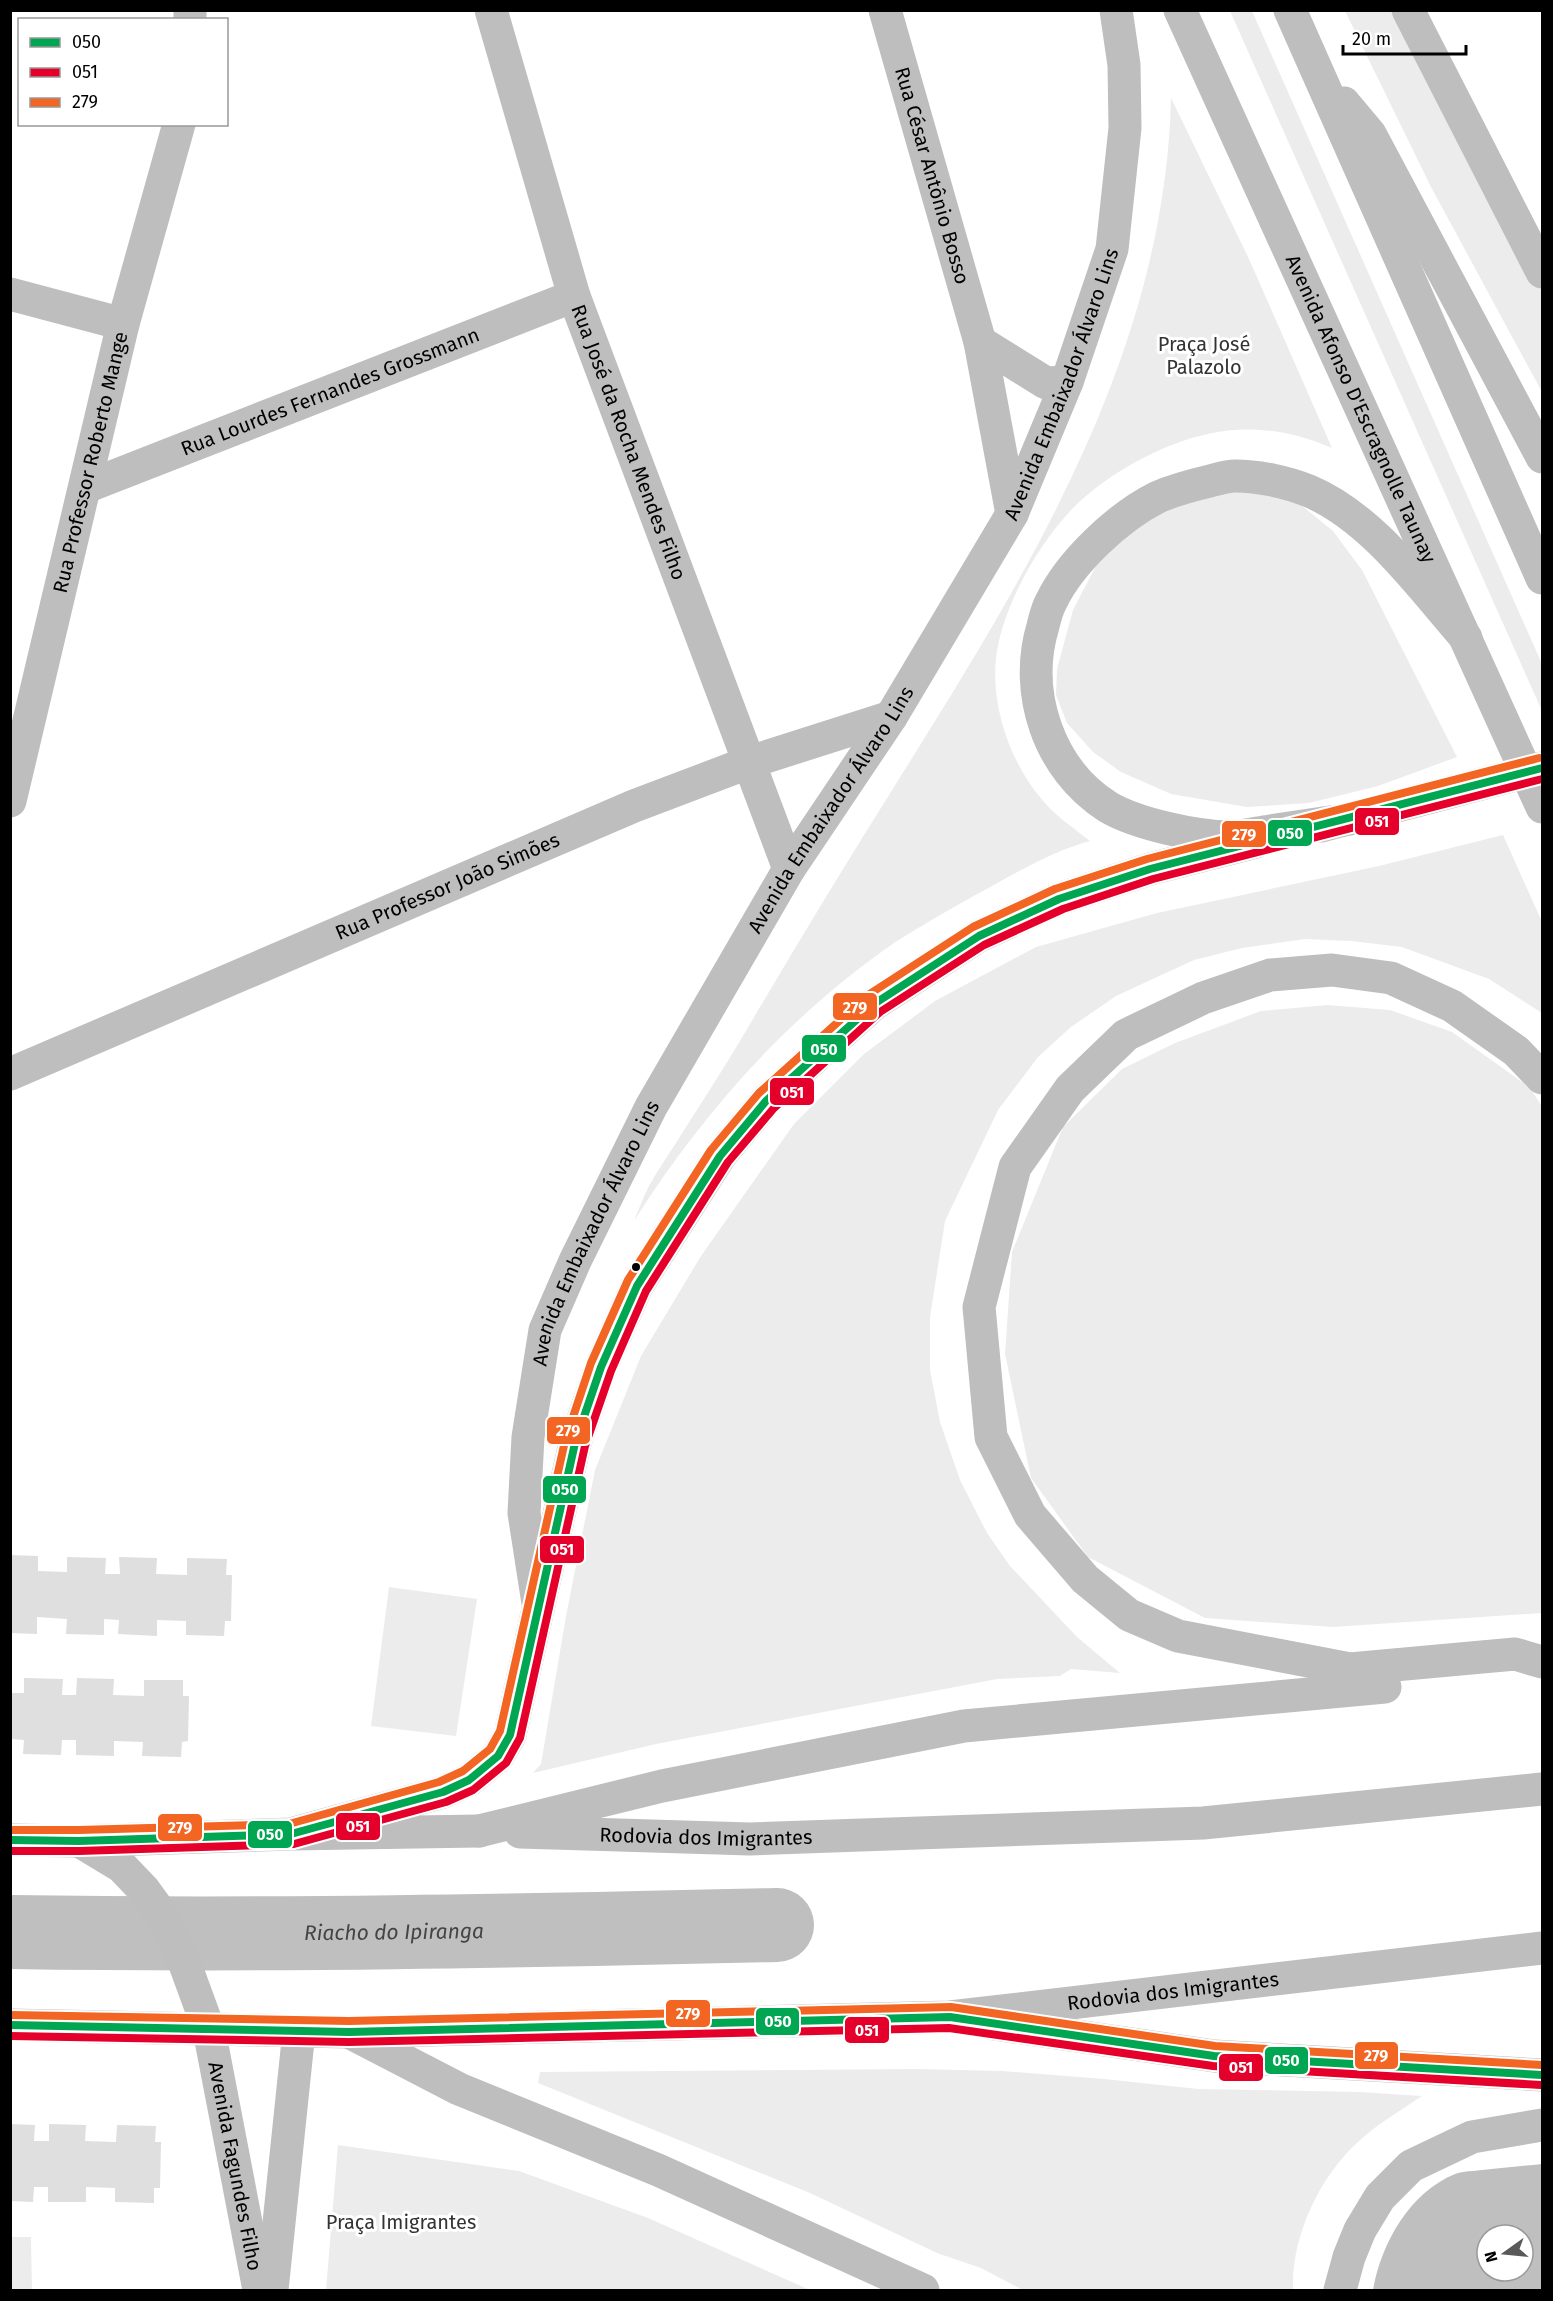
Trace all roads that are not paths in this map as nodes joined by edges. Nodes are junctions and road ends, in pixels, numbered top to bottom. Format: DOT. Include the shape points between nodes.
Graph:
graph roads {
  1 [pos="491,10"];
  2 [pos="885,10"];
  3 [pos="1116,10"];
  4 [pos="1180,10"];
  5 [pos="1290,10"];
  6 [pos="1408,10"];
  7 [pos="1319,75"];
  8 [pos="178,126"];
  9 [pos="1542,272"];
  10 [pos="10,294"];
  11 [pos="574,296"];
  12 [pos="123,324"];
  13 [pos="980,342"];
  14 [pos="1067,382"];
  15 [pos="1542,457"];
  16 [pos="86,487"];
  17 [pos="1012,514"];
  18 [pos="1542,578"];
  19 [pos="1466,638"];
  20 [pos="891,717"];
  21 [pos="750,762"];
  22 [pos="1542,768"];
  23 [pos="10,801"];
  24 [pos="1542,807"];
  25 [pos="1350,819"];
  26 [pos="789,868"];
  27 [pos="10,1074"];
  28 [pos="1542,1078"];
  29 [pos="538,1603"];
  30 [pos="1542,1662"];
  31 [pos="1542,1672"];
  32 [pos="1542,1789"];
  33 [pos="479,1831"];
  34 [pos="291,1834"];
  35 [pos="10,1840"];
  36 [pos="79,1841"];
  37 [pos="1542,1948"];
  38 [pos="950,2017"];
  39 [pos="10,2025"];
  40 [pos="209,2030"];
  41 [pos="299,2031"];
  42 [pos="349,2032"];
  43 [pos="1542,2075"];
  44 [pos="1542,2125"];
  45 [pos="259,2290"];
  46 [pos="272,2290"];
  47 [pos="923,2290"];
  48 [pos="1341,2290"];
  1 -- 11 [label="main road, Rua José da Rocha Mendes Filho"];
  2 -- 13 [label="main road, Rua César Antônio Bosso"];
  3 -- 14 [label="main road, Avenida Embaixador Álvaro Lins" via="1124,66 1125,129 1113,249"];
  4 -- 19 [label="main road, Avenida Afonso D'Escragnolle Taunay"];
  5 -- 7 [label="main road"];
  6 -- 9 [label="main road"];
  7 -- 15 [label="main road" via="1370,134"];
  7 -- 18 [label="main road"];
  8 -- 12 [label="main road, Rua Professor Roberto Mange"];
  10 -- 12 [label="main road"];
  11 -- 16 [label="main road, Rua Lourdes Fernandes Grossmann"];
  11 -- 21 [label="main road, Rua José da Rocha Mendes Filho"];
  12 -- 16 [label="main road, Rua Professor Roberto Mange"];
  13 -- 14 [label="main road" via="1046,383"];
  13 -- 17 [label="main road, Rua César Antônio Bosso"];
  14 -- 17 [label="main road, Avenida Embaixador Álvaro Lins"];
  16 -- 23 [label="main road, Rua Professor Roberto Mange"];
  17 -- 20 [label="main road, Avenida Embaixador Álvaro Lins"];
  19 -- 24 [label="main road, Avenida Afonso D'Escragnolle Taunay"];
  19 -- 25 [label="main road" via="1383,543 1346,513 1309,491 1272,480 1234,476 1158,497 1125,517 1062,583 1050,603 1039,639 1035,675 1040,710 1051,741 1064,765 1086,789 1109,807 1152,825 1230,837"];
  20 -- 21 [label="main road, Rua Professor João Simões"];
  20 -- 26 [label="main road, Avenida Embaixador Álvaro Lins"];
  21 -- 26 [label="main road, Rua José da Rocha Mendes Filho"];
  21 -- 27 [label="main road, Rua Professor João Simões" via="634,806"];
  22 -- 25 [label="main road"];
  25 -- 29 [label="main road" via="1149,868 1059,899 979,936 874,1004 766,1101 720,1156 637,1286 601,1367 575,1443"];
  26 -- 29 [label="main road, Avenida Embaixador Álvaro Lins" via="651,1107 545,1330 528,1437 524,1513"];
  28 -- 30 [label="main road" via="1516,1051 1452,1006 1391,978 1332,970 1270,975 1203,998 1126,1035 1070,1089 1015,1167 979,1307 991,1437 1030,1515 1085,1579 1129,1615 1178,1636 1350,1669 1515,1654"];
  29 -- 34 [label="main road" via="510,1735 498,1756 469,1780 443,1792"];
  31 -- 33 [label="main road" via="964,1726 662,1786"];
  32 -- 33 [label="main road, Rodovia dos Imigrantes" via="1203,1823 750,1839"];
  33 -- 34 [label="main road"];
  34 -- 36 [label="main road"];
  35 -- 36 [label="main road"];
  36 -- 40 [label="main road, Avenida Fagundes Filho" via="122,1867 165,1919"];
  37 -- 38 [label="main road, Rodovia dos Imigrantes"];
  38 -- 42 [label="main road, Rodovia dos Imigrantes"];
  38 -- 43 [label="main road" via="1214,2056"];
  39 -- 40 [label="main road, Rodovia dos Imigrantes"];
  40 -- 41 [label="main road, Rodovia dos Imigrantes"];
  40 -- 45 [label="main road, Avenida Fagundes Filho"];
  41 -- 42 [label="main road, Rodovia dos Imigrantes"];
  41 -- 46 [label="main road"];
  42 -- 47 [label="main road" via="459,2090 658,2170"];
  44 -- 48 [label="main road" via="1473,2137 1411,2166 1380,2197 1360,2230 1348,2257"];
}
